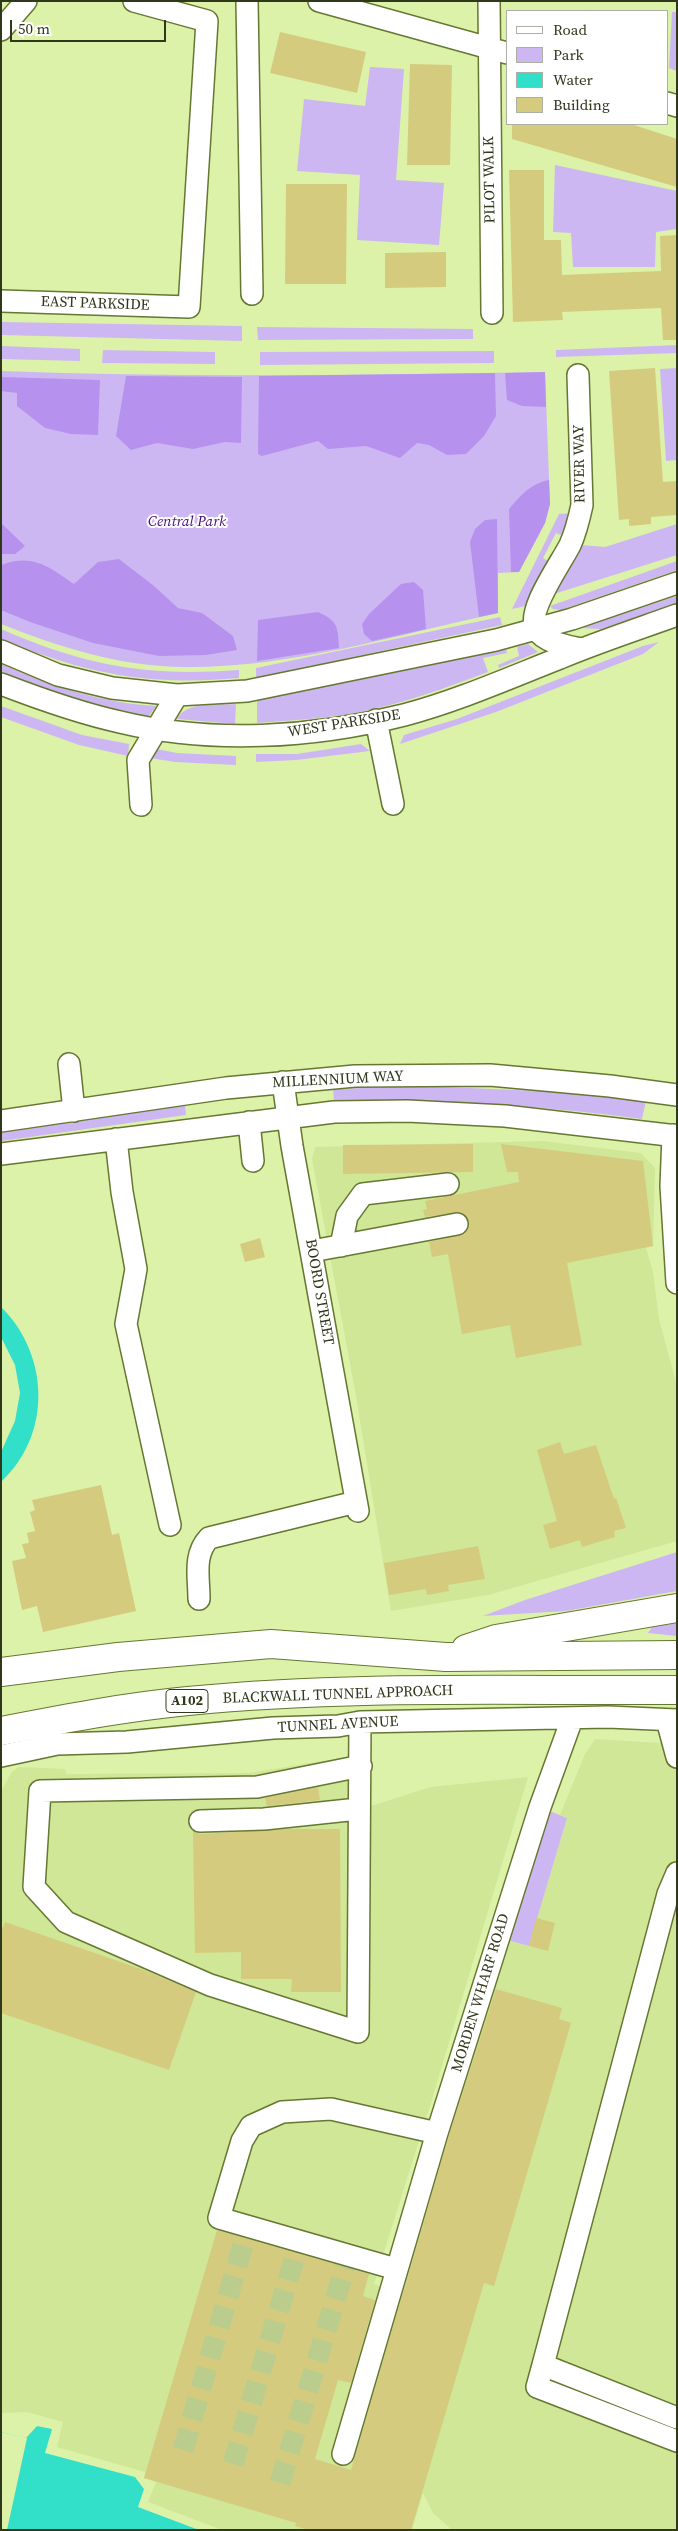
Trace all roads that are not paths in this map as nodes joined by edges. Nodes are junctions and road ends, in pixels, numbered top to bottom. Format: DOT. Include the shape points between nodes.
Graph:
graph roads {
  1 [pos="26,1"];
  2 [pos="134,1"];
  3 [pos="246,1"];
  4 [pos="319,1"];
  5 [pos="489,1"];
  6 [pos="1,30"];
  7 [pos="497,50"];
  8 [pos="252,294"];
  9 [pos="1,301"];
  10 [pos="492,313"];
  11 [pos="578,376"];
  12 [pos="677,583"];
  13 [pos="677,615"];
  14 [pos="536,629"];
  15 [pos="581,649"];
  16 [pos="1,651"];
  17 [pos="1,684"];
  18 [pos="177,695"];
  19 [pos="376,720"];
  20 [pos="156,728"];
  21 [pos="393,804"];
  22 [pos="141,805"];
  23 [pos="69,1064"];
  24 [pos="283,1082"];
  25 [pos="677,1095"];
  26 [pos="74,1111"];
  27 [pos="288,1116"];
  28 [pos="1,1121"];
  29 [pos="249,1122"];
  30 [pos="675,1136"];
  31 [pos="116,1139"];
  32 [pos="1,1154"];
  33 [pos="252,1161"];
  34 [pos="448,1184"];
  35 [pos="457,1224"];
  36 [pos="341,1246"];
  37 [pos="312,1251"];
  38 [pos="677,1283"];
  39 [pos="170,1525"];
  40 [pos="199,1599"];
  41 [pos="677,1608"];
  42 [pos="677,1655"];
  43 [pos="446,1657"];
  44 [pos="1,1659"];
  45 [pos="71,1662"];
  46 [pos="1,1672"];
  47 [pos="677,1690"];
  48 [pos="572,1719"];
  49 [pos="672,1720"];
  50 [pos="360,1722"];
  51 [pos="1,1731"];
  52 [pos="1,1756"];
  53 [pos="677,1757"];
  54 [pos="361,1766"];
  55 [pos="358,1809"];
  56 [pos="200,1821"];
  57 [pos="677,1873"];
  58 [pos="437,2133"];
  59 [pos="396,2269"];
  60 [pos="543,2365"];
  61 [pos="677,2418"];
  62 [pos="677,2442"];
  63 [pos="343,2454"];
  1 -- 6 [label="street"];
  2 -- 9 [label="street, EAST PARKSIDE" via="207,21 189,307"];
  3 -- 8 [label="street"];
  4 -- 7 [label="street"];
  5 -- 7 [label="street, PILOT WALK"];
  7 -- 10 [label="street, PILOT WALK"];
  11 -- 14 [label="street, RIVER WAY" via="582,505 570,544 533,617"];
  12 -- 14 [label="street"];
  13 -- 15 [label="street, WEST PARKSIDE"];
  14 -- 15 [label="street" via="549,640"];
  14 -- 18 [label="street" via="247,691"];
  15 -- 19 [label="street, WEST PARKSIDE" via="461,697"];
  16 -- 18 [label="street" via="82,682 120,690"];
  17 -- 20 [label="street, WEST PARKSIDE" via="88,714"];
  18 -- 20 [label="street"];
  19 -- 20 [label="street, WEST PARKSIDE" via="326,730 247,736"];
  19 -- 21 [label="street"];
  20 -- 22 [label="street" via="138,760"];
  23 -- 26 [label="street"];
  24 -- 25 [label="street, MILLENNIUM WAY" via="356,1076 490,1075"];
  24 -- 26 [label="street, MILLENNIUM WAY"];
  24 -- 27 [label="street, BOORD STREET"];
  26 -- 28 [label="street, MILLENNIUM WAY"];
  27 -- 29 [label="street"];
  27 -- 30 [label="street" via="334,1112 454,1112"];
  27 -- 37 [label="street, BOORD STREET"];
  29 -- 31 [label="street"];
  29 -- 33 [label="street"];
  30 -- 38 [label="street" via="671,1186"];
  31 -- 32 [label="street"];
  31 -- 39 [label="street" via="136,1269 126,1324"];
  34 -- 36 [label="street" via="363,1194 347,1216"];
  35 -- 36 [label="street"];
  36 -- 37 [label="street"];
  37 -- 40 [label="street, BOORD STREET" via="357,1506 325,1510 209,1538 200,1548 198,1558"];
  41 -- 43 [label="highway" via="496,1638"];
  42 -- 43 [label="highway"];
  43 -- 45 [label="highway" via="271,1644"];
  44 -- 45 [label="highway"];
  45 -- 46 [label="highway"];
  47 -- 51 [label="highway, BLACKWALL TUNNEL APPROACH / A102" via="374,1692 198,1700"];
  48 -- 49 [label="street, TUNNEL AVENUE"];
  48 -- 50 [label="street, TUNNEL AVENUE"];
  48 -- 58 [label="street, MORDEN WHARF ROAD" via="540,1807"];
  49 -- 53 [label="street"];
  50 -- 52 [label="street, TUNNEL AVENUE" via="127,1742 57,1744"];
  50 -- 54 [label="street"];
  54 -- 55 [label="street"];
  54 -- 55 [label="street" via="258,1787 40,1791 34,1887 66,1922 210,1986 358,2032"];
  55 -- 56 [label="street" via="264,1819"];
  57 -- 60 [label="street" via="668,1894"];
  58 -- 59 [label="street, MORDEN WHARF ROAD"];
  58 -- 59 [label="street" via="331,2109 282,2112 251,2126 242,2141 219,2218 247,2232 346,2261"];
  59 -- 63 [label="street, MORDEN WHARF ROAD"];
  60 -- 61 [label="street"];
  60 -- 62 [label="street" via="537,2387"];
}
